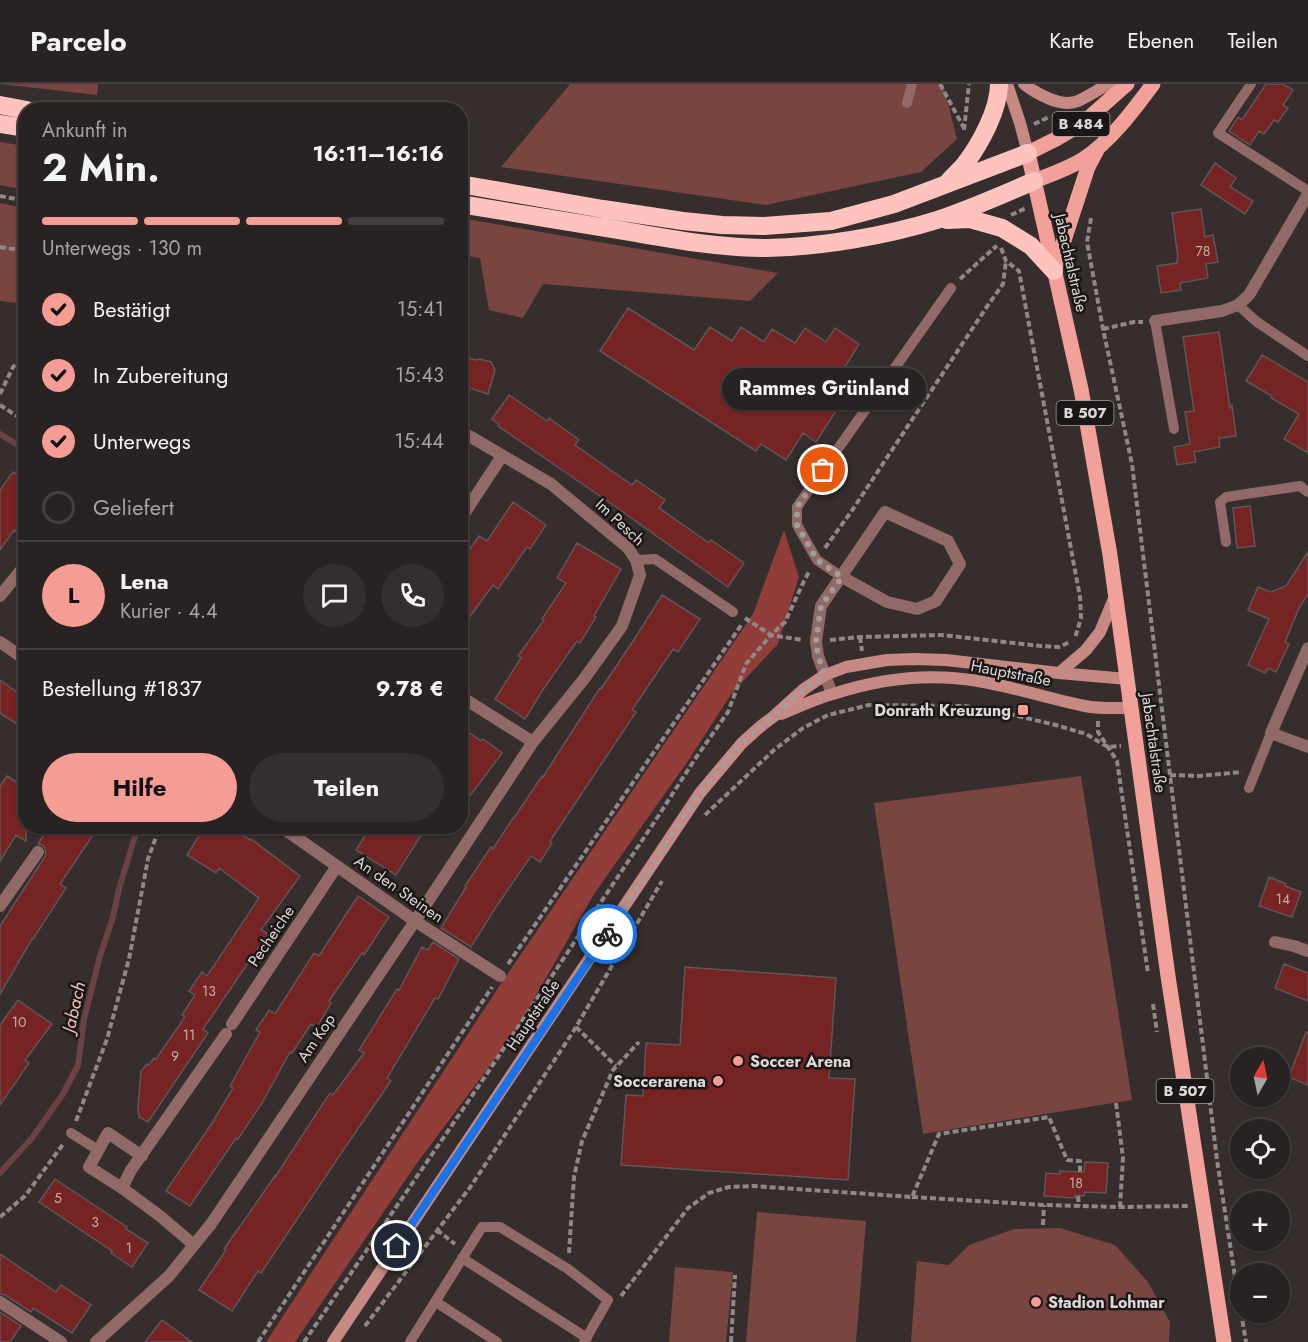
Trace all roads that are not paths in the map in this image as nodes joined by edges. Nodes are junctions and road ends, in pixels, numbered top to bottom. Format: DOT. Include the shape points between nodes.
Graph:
graph roads {
  1 [pos="912,84"];
  2 [pos="999,84"];
  3 [pos="1007,84"];
  4 [pos="1024,84"];
  5 [pos="1109,84"];
  6 [pos="1127,84"];
  7 [pos="1153,84"];
  8 [pos="1251,84"];
  9 [pos="907,103"];
  10 [pos="1098,147"];
  11 [pos="1028,153"];
  12 [pos="1034,182"];
  13 [pos="468,185"];
  14 [pos="945,185"];
  15 [pos="1308,193"];
  16 [pos="468,205"];
  17 [pos="936,220"];
  18 [pos="1054,271"];
  19 [pos="951,288"];
  20 [pos="1238,305"];
  21 [pos="1155,321"];
  22 [pos="1308,356"];
  23 [pos="1174,429"];
  24 [pos="468,435"];
  25 [pos="502,456"];
  26 [pos="1308,492"];
  27 [pos="468,508"];
  28 [pos="1226,542"];
  29 [pos="636,560"];
  30 [pos="18,574"];
  31 [pos="842,577"];
  32 [pos="1116,595"];
  33 [pos="0,596"];
  34 [pos="734,612"];
  35 [pos="0,642"];
  36 [pos="1308,648"];
  37 [pos="18,654"];
  38 [pos="1059,673"];
  39 [pos="825,675"];
  40 [pos="1127,679"];
  41 [pos="832,694"];
  42 [pos="468,701"];
  43 [pos="1131,708"];
  44 [pos="773,717"];
  45 [pos="1271,733"];
  46 [pos="533,742"];
  47 [pos="1308,747"];
  48 [pos="1249,788"];
  49 [pos="291,834"];
  50 [pos="38,852"];
  51 [pos="337,866"];
  52 [pos="0,906"];
  53 [pos="415,921"];
  54 [pos="1275,942"];
  55 [pos="1308,951"];
  56 [pos="500,976"];
  57 [pos="71,1133"];
  58 [pos="98,1150"];
  59 [pos="142,1156"];
  60 [pos="122,1188"];
  61 [pos="194,1245"];
  62 [pos="464,1255"];
  63 [pos="0,1302"];
  64 [pos="436,1302"];
  65 [pos="103,1340"];
  66 [pos="585,1340"];
  67 [pos="61,1342"];
  68 [pos="333,1342"];
  69 [pos="410,1342"];
  70 [pos="497,1342"];
  71 [pos="1224,1342"];
  1 -- 9 [label="lane"];
  2 -- 14 [label="highway" via="992,116 981,140"];
  3 -- 11 [label="main road"];
  4 -- 5 [label="main road" via="1054,101 1076,102"];
  6 -- 11 [label="main road, B 484" via="1083,123"];
  7 -- 10 [label="main road, B 484"];
  8 -- 15 [label="lane" via="1218,133"];
  10 -- 12 [label="main road, B 484" via="1082,160"];
  10 -- 18 [label="main road"];
  11 -- 12 [label="main road, Jabachtalstraße / B 507"];
  11 -- 14 [label="highway"];
  12 -- 17 [label="highway"];
  12 -- 18 [label="main road, Jabachtalstraße / B 507"];
  13 -- 14 [label="highway" via="682,220 764,226 849,217"];
  15 -- 20 [label="street" via="1249,295"];
  16 -- 17 [label="highway" via="723,246 809,245"];
  17 -- 18 [label="highway" via="970,219 1004,229 1031,246"];
  18 -- 32 [label="main road, Jabachtalstraße / B 507" via="1081,389"];
  19 -- 31 [label="lane" via="797,507 797,525 817,560"];
  20 -- 21 [label="street"];
  20 -- 22 [label="lane"];
  21 -- 23 [label="lane"];
  24 -- 25 [label="street, Im Pesch"];
  25 -- 27 [label="street"];
  25 -- 29 [label="street, Im Pesch" via="551,484 628,548"];
  26 -- 28 [label="lane" via="1300,486 1226,497 1220,502"];
  29 -- 34 [label="lane" via="655,559"];
  29 -- 46 [label="street, Im Pesch" via="640,575 622,626"];
  30 -- 33 [label="street"];
  31 -- 31 [label="street" via="886,602 917,609 936,601 960,564 948,541 885,512"];
  31 -- 39 [label="street" via="821,606 816,641"];
  32 -- 38 [label="main road" via="1100,632"];
  32 -- 40 [label="main road, Jabachtalstraße"];
  35 -- 37 [label="street"];
  36 -- 45 [label="street"];
  38 -- 39 [label="main road, Hauptstraße" via="914,659 863,663"];
  38 -- 40 [label="main road, Hauptstraße"];
  39 -- 41 [label="street"];
  39 -- 44 [label="main road, Hauptstraße"];
  40 -- 43 [label="main road, Jabachtalstraße / B 507"];
  41 -- 43 [label="main road, Hauptstraße" via="884,681 945,678 1028,691 1087,706"];
  41 -- 44 [label="main road, Hauptstraße"];
  42 -- 46 [label="street"];
  43 -- 71 [label="main road, Jabachtalstraße / B 507"];
  44 -- 68 [label="main road, Hauptstraße" via="742,743 700,793"];
  45 -- 47 [label="street"];
  45 -- 48 [label="lane"];
  46 -- 53 [label="street, Am Kop"];
  49 -- 51 [label="street, An den Steinen"];
  50 -- 52 [label="street"];
  51 -- 53 [label="street, An den Steinen"];
  51 -- 59 [label="street, Pecheiche"];
  53 -- 56 [label="street, An den Steinen"];
  53 -- 61 [label="street, Am Kop"];
  54 -- 55 [label="street"];
  57 -- 58 [label="lane"];
  58 -- 59 [label="street" via="108,1132"];
  58 -- 60 [label="street" via="88,1167"];
  59 -- 60 [label="street, Pecheiche"];
  60 -- 61 [label="street"];
  61 -- 65 [label="street, Am Kop" via="169,1276"];
  62 -- 64 [label="lane"];
  62 -- 66 [label="lane"];
  62 -- 66 [label="lane" via="482,1227 500,1227 568,1269 608,1300"];
  63 -- 67 [label="street"];
  64 -- 69 [label="lane"];
  64 -- 70 [label="lane"];
}
